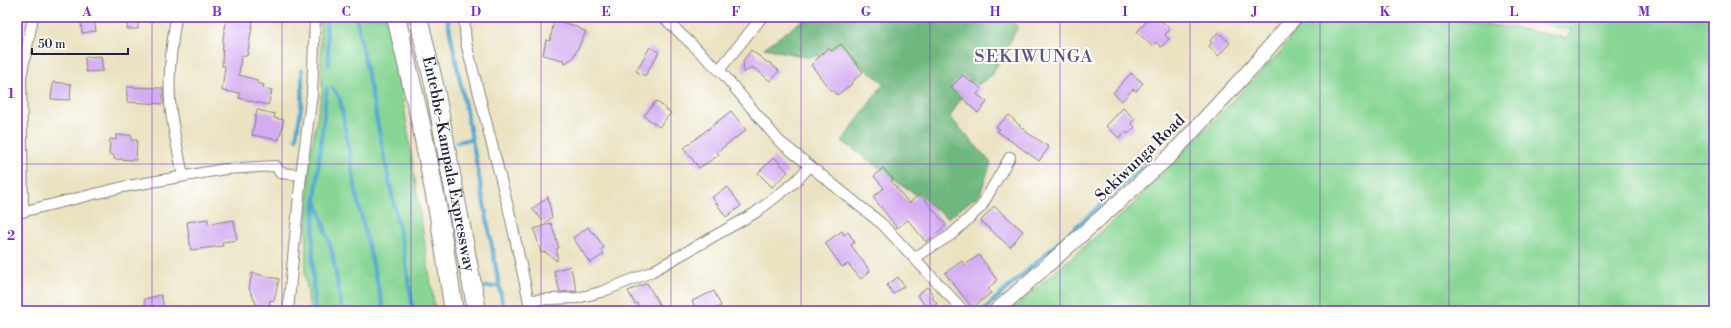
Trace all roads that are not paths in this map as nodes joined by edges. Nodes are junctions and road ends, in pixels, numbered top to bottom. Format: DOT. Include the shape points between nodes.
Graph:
graph roads {
  1 [pos="33,17"];
  2 [pos="176,17"];
  3 [pos="315,17"];
  4 [pos="396,17"];
  5 [pos="418,17"];
  6 [pos="464,17"];
  7 [pos="663,17"];
  8 [pos="762,17"];
  9 [pos="1295,17"];
  10 [pos="719,70"];
  11 [pos="1010,157"];
  12 [pos="810,166"];
  13 [pos="301,175"];
  14 [pos="183,176"];
  15 [pos="20,213"];
  16 [pos="914,258"];
  17 [pos="529,300"];
  18 [pos="288,311"];
  19 [pos="454,311"];
  20 [pos="477,311"];
  21 [pos="531,311"];
  22 [pos="964,311"];
  23 [pos="996,311"];
  1 -- 15 [label="street" via="21,77"];
  2 -- 14 [label="street" via="171,50 170,99"];
  3 -- 13 [label="street" via="312,94"];
  4 -- 19 [label="highway, Entebbe-Kampala Expressway" via="422,124"];
  5 -- 20 [label="highway, Entebbe-Kampala Expressway" via="434,84"];
  6 -- 17 [label="street" via="466,43"];
  7 -- 10 [label="street"];
  8 -- 10 [label="street"];
  9 -- 23 [label="main road, Sekiwunga Road" via="1171,155"];
  10 -- 12 [label="street" via="779,141"];
  11 -- 16 [label="street" via="976,212 951,235"];
  12 -- 16 [label="street" via="882,224"];
  12 -- 17 [label="street" via="795,182 755,213 650,272 601,292 577,298"];
  13 -- 14 [label="street" via="280,173 276,166 225,169"];
  13 -- 18 [label="street"];
  14 -- 15 [label="street" via="123,187"];
  16 -- 22 [label="street"];
  17 -- 21 [label="street"];
}
